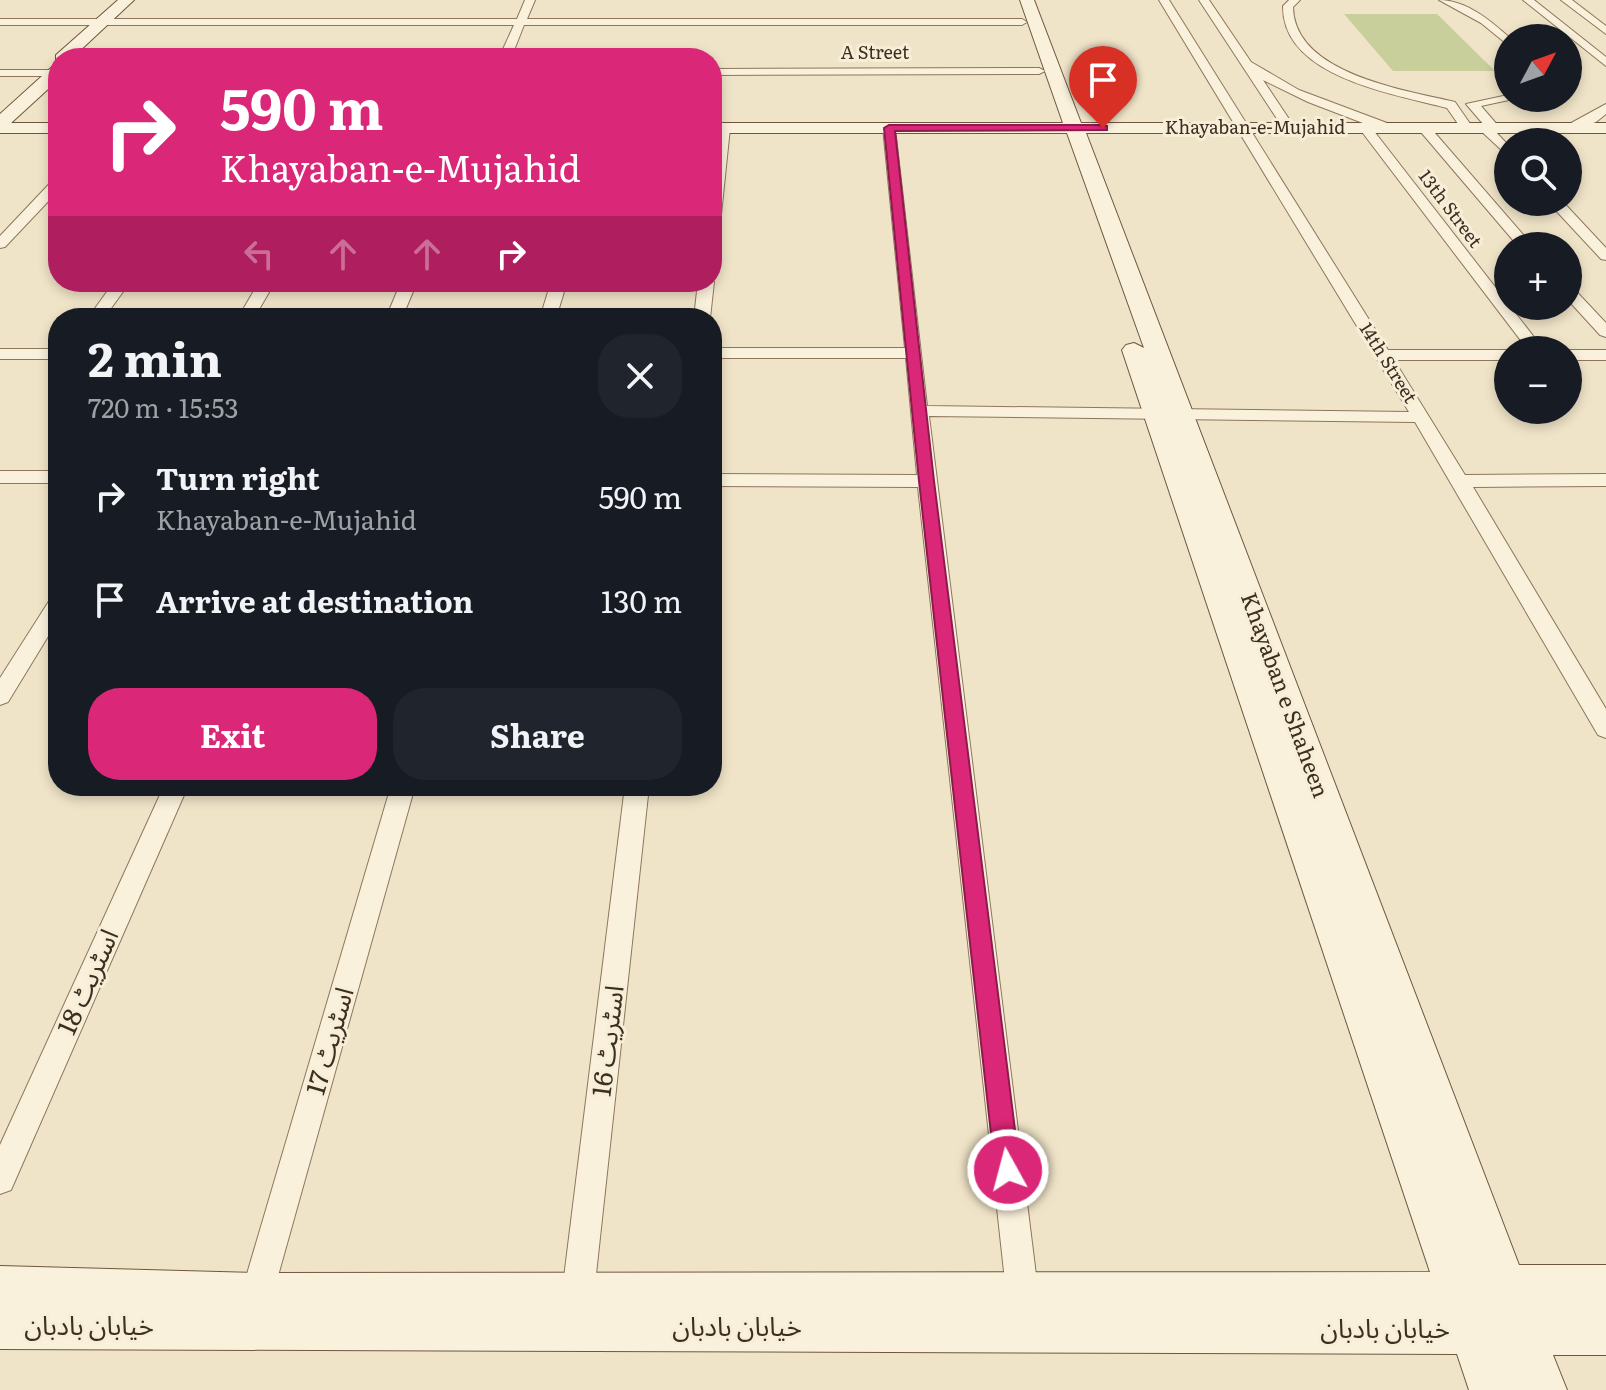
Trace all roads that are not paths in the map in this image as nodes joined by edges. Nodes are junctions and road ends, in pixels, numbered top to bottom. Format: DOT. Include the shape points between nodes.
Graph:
graph roads {
  1 [pos="127,0"];
  2 [pos="138,0"];
  3 [pos="530,0"];
  4 [pos="1164,0"];
  5 [pos="1204,0"];
  6 [pos="1222,0"];
  7 [pos="1295,0"];
  8 [pos="1444,0"];
  9 [pos="1512,0"];
  10 [pos="1528,0"];
  11 [pos="1566,0"];
  12 [pos="1021,10"];
  13 [pos="1544,13"];
  14 [pos="1214,15"];
  15 [pos="0,19"];
  16 [pos="111,19"];
  17 [pos="522,20"];
  18 [pos="1494,29"];
  19 [pos="1606,31"];
  20 [pos="78,48"];
  21 [pos="83,48"];
  22 [pos="509,48"];
  23 [pos="1606,63"];
  24 [pos="1246,64"];
  25 [pos="48,69"];
  26 [pos="1039,71"];
  27 [pos="722,72"];
  28 [pos="0,73"];
  29 [pos="48,74"];
  30 [pos="48,76"];
  31 [pos="1494,101"];
  32 [pos="1606,108"];
  33 [pos="0,112"];
  34 [pos="1481,124"];
  35 [pos="0,125"];
  36 [pos="48,127"];
  37 [pos="722,128"];
  38 [pos="889,128"];
  39 [pos="1067,128"];
  40 [pos="1243,128"];
  41 [pos="1289,128"];
  42 [pos="1365,128"];
  43 [pos="1420,128"];
  44 [pos="1568,128"];
  45 [pos="1582,128"];
  46 [pos="1605,129"];
  47 [pos="1494,137"];
  48 [pos="48,194"];
  49 [pos="1568,216"];
  50 [pos="1513,232"];
  51 [pos="0,244"];
  52 [pos="1606,256"];
  53 [pos="1582,306"];
  54 [pos="1606,332"];
  55 [pos="1525,336"];
  56 [pos="722,353"];
  57 [pos="913,353"];
  58 [pos="0,354"];
  59 [pos="48,354"];
  60 [pos="1383,355"];
  61 [pos="1494,355"];
  62 [pos="1582,355"];
  63 [pos="1606,355"];
  64 [pos="919,411"];
  65 [pos="1168,414"];
  66 [pos="1421,417"];
  67 [pos="0,477"];
  68 [pos="48,477"];
  69 [pos="722,480"];
  70 [pos="1606,480"];
  71 [pos="927,481"];
  72 [pos="1460,481"];
  73 [pos="48,619"];
  74 [pos="0,696"];
  75 [pos="1606,729"];
  76 [pos="172,796"];
  77 [pos="400,796"];
  78 [pos="636,796"];
  79 [pos="0,1179"];
  80 [pos="1606,1288"];
  81 [pos="0,1289"];
  82 [pos="1480,1304"];
  83 [pos="253,1311"];
  84 [pos="576,1311"];
  85 [pos="1025,1311"];
  86 [pos="0,1325"];
  87 [pos="1521,1331"];
  88 [pos="1606,1331"];
  89 [pos="1494,1390"];
  90 [pos="1542,1390"];
  1 -- 16 [label="main road"];
  2 -- 16 [label="main road"];
  3 -- 17 [label="street"];
  4 -- 40 [label="street, 14th Street"];
  5 -- 14 [label="street"];
  6 -- 14 [label="street"];
  7 -- 34 [label="street" via="1288,6 1288,21 1296,39 1318,59 1360,82 1446,104"];
  8 -- 18 [label="street"];
  9 -- 13 [label="street"];
  10 -- 13 [label="street"];
  11 -- 19 [label="street"];
  12 -- 17 [label="street"];
  12 -- 26 [label="main road, Khayaban e Shaheen"];
  12 -- 39 [label="main road, Khayaban e Shaheen"];
  13 -- 23 [label="street"];
  14 -- 24 [label="street"];
  15 -- 16 [label="street"];
  16 -- 17 [label="street"];
  16 -- 20 [label="main road"];
  16 -- 21 [label="main road"];
  17 -- 22 [label="street"];
  24 -- 41 [label="street"];
  24 -- 43 [label="street" via="1339,111 1384,126"];
  25 -- 28 [label="street"];
  26 -- 27 [label="street, A Street"];
  26 -- 39 [label="main road, Khayaban e Shaheen"];
  29 -- 33 [label="main road"];
  30 -- 35 [label="main road"];
  31 -- 34 [label="street" via="1472,104"];
  32 -- 44 [label="street"];
  34 -- 43 [label="main road, Khayaban-e-Mujahid"];
  34 -- 44 [label="main road, Khayaban-e-Mujahid"];
  34 -- 47 [label="street"];
  35 -- 36 [label="main road"];
  37 -- 38 [label="main road, Khayaban-e-Mujahid"];
  38 -- 39 [label="main road, Khayaban-e-Mujahid"];
  38 -- 57 [label="street"];
  39 -- 40 [label="main road, Khayaban-e-Mujahid"];
  39 -- 65 [label="main road, Khayaban e Shaheen"];
  40 -- 41 [label="main road, Khayaban-e-Mujahid"];
  40 -- 60 [label="street, 14th Street"];
  41 -- 42 [label="main road, Khayaban-e-Mujahid"];
  42 -- 43 [label="main road, Khayaban-e-Mujahid"];
  42 -- 55 [label="street, 13th Street"];
  43 -- 50 [label="street"];
  45 -- 46 [label="main road, Khayaban-e-Mujahid"];
  48 -- 51 [label="street"];
  49 -- 52 [label="street"];
  53 -- 54 [label="street"];
  56 -- 57 [label="street"];
  57 -- 64 [label="street"];
  58 -- 59 [label="street"];
  60 -- 61 [label="street"];
  60 -- 66 [label="street, 14th Street"];
  62 -- 63 [label="street"];
  64 -- 65 [label="street"];
  64 -- 71 [label="street"];
  65 -- 66 [label="street"];
  65 -- 82 [label="main road, Khayaban e Shaheen"];
  65 -- 82 [label="main road, Khayaban e Shaheen"];
  66 -- 72 [label="street, 14th Street"];
  67 -- 68 [label="street"];
  69 -- 71 [label="street"];
  70 -- 72 [label="street"];
  71 -- 85 [label="street"];
  72 -- 75 [label="street, 14th Street"];
  73 -- 74 [label="street"];
  76 -- 79 [label="street, اسٹریٹ 18"];
  77 -- 83 [label="street, اسٹریٹ 17"];
  78 -- 84 [label="street, اسٹریٹ 16"];
  80 -- 82 [label="main road, خیابان بادبان"];
  81 -- 83 [label="main road, خیابان بادبان"];
  82 -- 85 [label="main road, خیابان بادبان"];
  82 -- 87 [label="main road, Khayaban e Shaheen"];
  82 -- 89 [label="main road, Khayaban e Shaheen"];
  83 -- 84 [label="main road, خیابان بادبان"];
  83 -- 86 [label="main road, خیابان بادبان"];
  84 -- 85 [label="main road, خیابان بادبان"];
  87 -- 88 [label="main road"];
  87 -- 90 [label="main road, Khayaban e Shaheen"];
}
